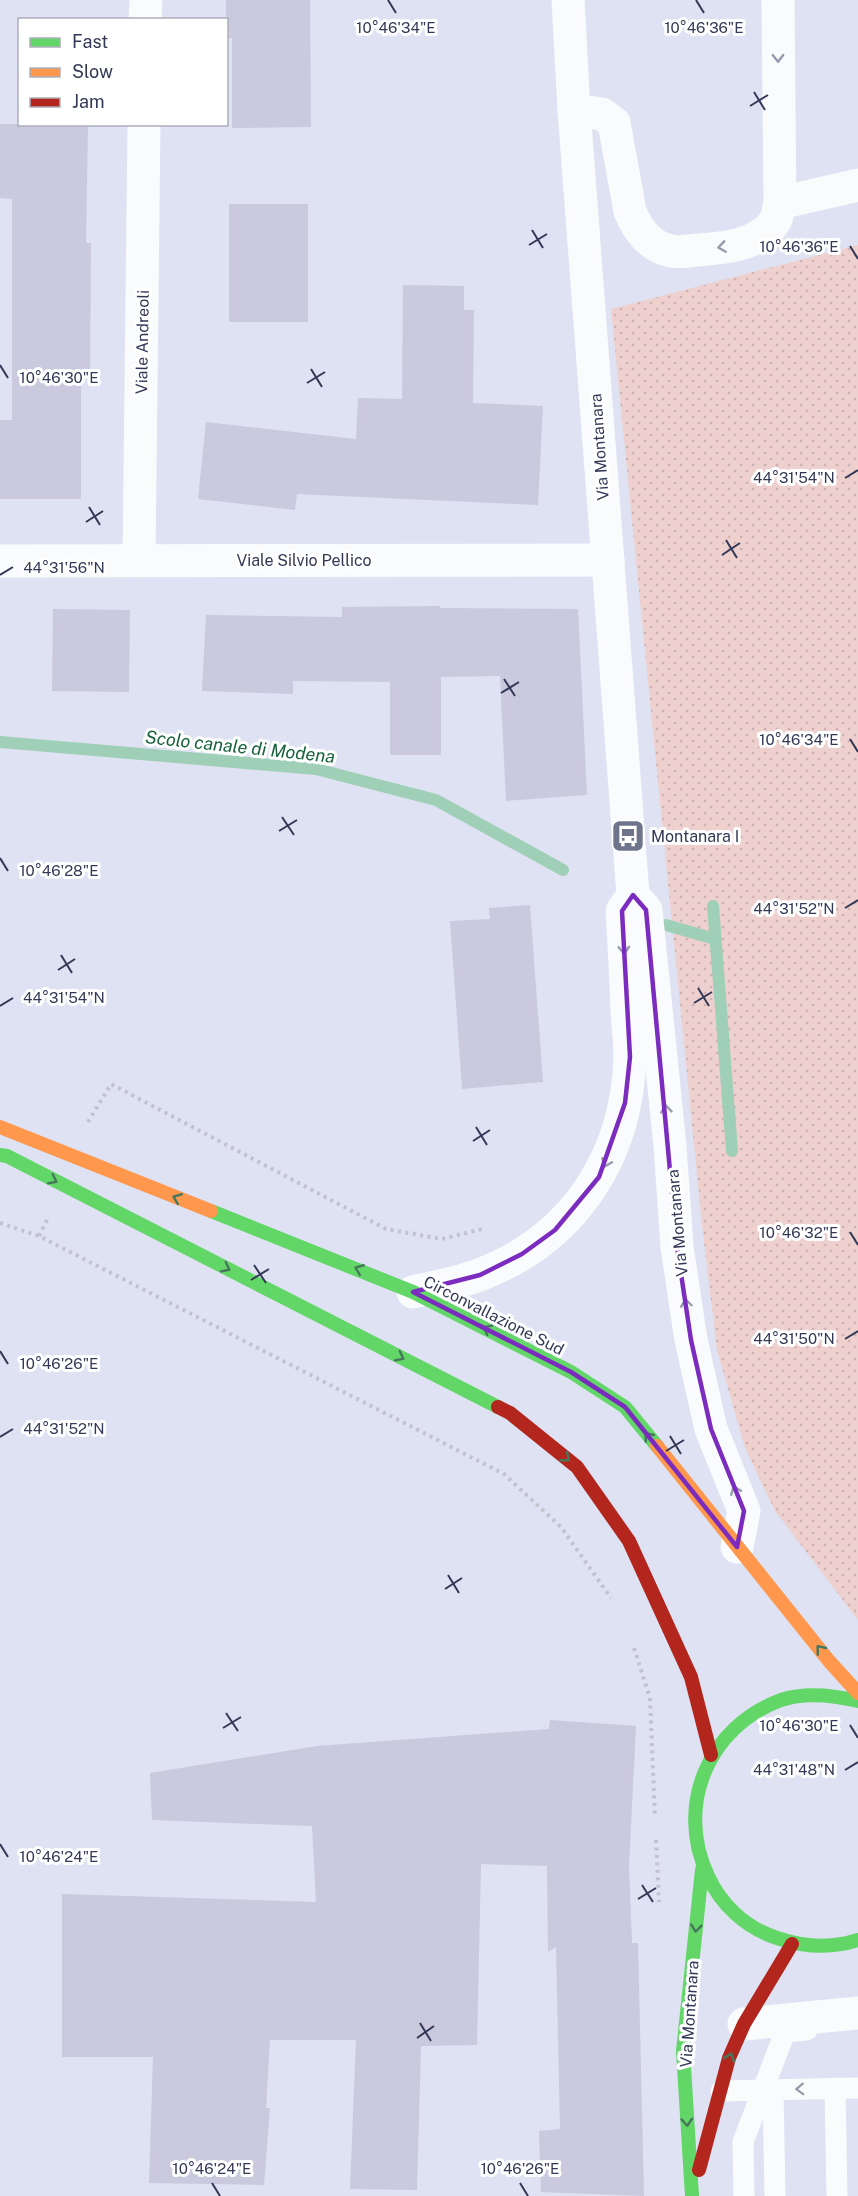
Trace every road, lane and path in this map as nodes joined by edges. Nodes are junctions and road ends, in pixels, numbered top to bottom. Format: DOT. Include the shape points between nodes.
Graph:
graph roads {
  1 [pos="146,0"];
  2 [pos="568,0"];
  3 [pos="778,0"];
  4 [pos="146,18"];
  5 [pos="574,110"];
  6 [pos="144,126"];
  7 [pos="858,185"];
  8 [pos="780,203"];
  9 [pos="139,560"];
  10 [pos="608,560"];
  11 [pos="0,561"];
  12 [pos="633,895"];
  13 [pos="87,1122"];
  14 [pos="0,1127"];
  15 [pos="0,1155"];
  16 [pos="49,1217"];
  17 [pos="0,1223"];
  18 [pos="496,1226"];
  19 [pos="39,1236"];
  20 [pos="413,1292"];
  21 [pos="737,1546"];
  22 [pos="617,1606"];
  23 [pos="634,1646"];
  24 [pos="858,1693"];
  25 [pos="858,1701"];
  26 [pos="711,1755"];
  27 [pos="656,1827"];
  28 [pos="656,1838"];
  29 [pos="702,1870"];
  30 [pos="659,1909"];
  31 [pos="858,1940"];
  32 [pos="792,1944"];
  33 [pos="858,2013"];
  34 [pos="744,2024"];
  35 [pos="858,2026"];
  36 [pos="835,2088"];
  37 [pos="858,2088"];
  38 [pos="767,2090"];
  39 [pos="721,2091"];
  40 [pos="692,2195"];
  41 [pos="744,2196"];
  42 [pos="775,2196"];
  43 [pos="837,2196"];
  1 -- 4 [label="street"];
  2 -- 5 [label="street, Via Montanara"];
  3 -- 8 [label="street, one-way"];
  8 -- 5 [label="street, one-way" via="775,220 761,235 744,242 672,252 658,246 645,237 630,211 614,123 602,114"];
  5 -- 10 [label="street, Via Montanara"];
  6 -- 9 [label="street, Viale Andreoli"];
  7 -- 8 [label="street"];
  9 -- 10 [label="street, Viale Silvio Pellico"];
  9 -- 11 [label="street, Viale Silvio Pellico"];
  10 -- 12 [label="street, Via Montanara"];
  12 -- 20 [label="street, Via Montanara, one-way" via="622,911 630,1057 625,1103 614,1144 599,1177 582,1203 555,1230 522,1254 480,1275"];
  21 -- 12 [label="street, Via Montanara, one-way" via="744,1511 711,1429 691,1340 677,1248 646,910"];
  13 -- 18 [label="path" via="111,1084 386,1229 442,1239"];
  20 -- 14 [label="main road, Circonvallazione Sud, one-way"];
  15 -- 26 [label="main road, one-way" via="510,1413 577,1467 629,1541 691,1677"];
  16 -- 19 [label="path"];
  17 -- 19 [label="path"];
  19 -- 22 [label="path" via="504,1474 561,1527"];
  21 -- 20 [label="main road, Circonvallazione Sud, one-way" via="625,1407 572,1372"];
  24 -- 21 [label="main road, Circonvallazione Sud, one-way"];
  23 -- 27 [label="path" via="650,1698"];
  25 -- 26 [label="main road" via="809,1695 780,1700 753,1713"];
  26 -- 29 [label="main road" via="696,1792 693,1832"];
  28 -- 30 [label="path"];
  29 -- 32 [label="main road" via="724,1904 754,1930"];
  29 -- 40 [label="main road, Via Montanara, one-way" via="683,2051"];
  31 -- 32 [label="main road" via="821,1947"];
  32 -- 34 [label="main road, Via Montanara"];
  33 -- 34 [label="street"];
  39 -- 34 [label="main road, Via Montanara, one-way" via="729,2058"];
  35 -- 38 [label="lane" via="785,2032"];
  36 -- 37 [label="lane"];
  36 -- 38 [label="lane, one-way"];
  36 -- 43 [label="lane"];
  38 -- 39 [label="lane"];
  38 -- 41 [label="lane" via="743,2142"];
  38 -- 42 [label="lane"];
  39 -- 40 [label="main road, Via Montanara"];
}
